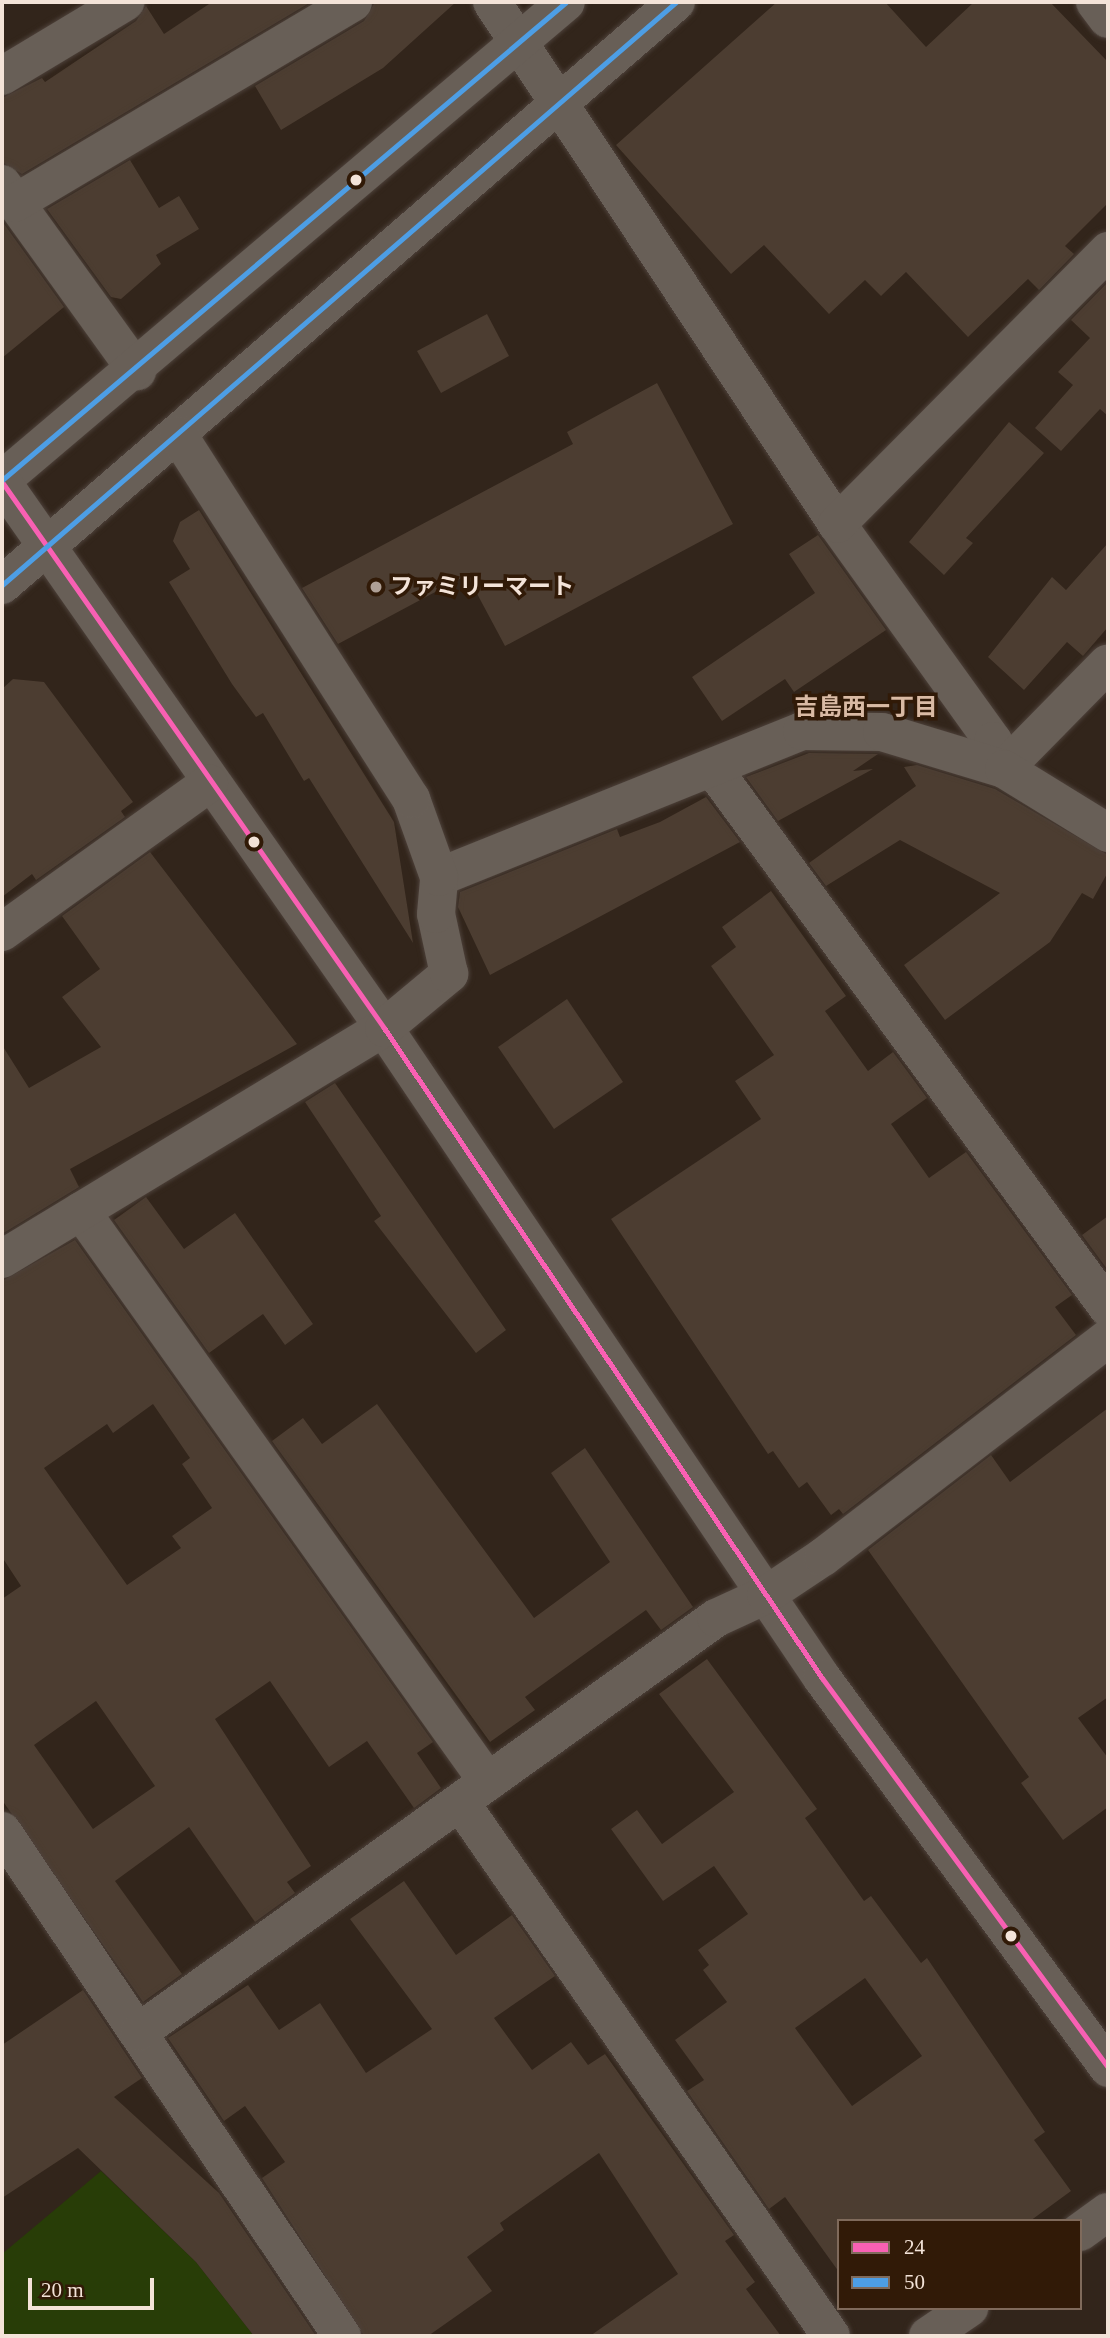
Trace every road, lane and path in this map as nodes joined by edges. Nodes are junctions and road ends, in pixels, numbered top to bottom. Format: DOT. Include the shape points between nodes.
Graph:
graph roads {
  1 [pos="125,2"];
  2 [pos="354,2"];
  3 [pos="492,2"];
  4 [pos="566,2"];
  5 [pos="676,2"];
  6 [pos="1095,2"];
  7 [pos="1108,19"];
  8 [pos="519,43"];
  9 [pos="2,76"];
  10 [pos="559,98"];
  11 [pos="8,194"];
  12 [pos="1108,251"];
  13 [pos="137,371"];
  14 [pos="178,435"];
  15 [pos="2,481"];
  16 [pos="837,524"];
  17 [pos="46,546"];
  18 [pos="2,585"];
  19 [pos="1108,663"];
  20 [pos="1004,769"];
  21 [pos="714,770"];
  22 [pos="209,783"];
  23 [pos="1108,833"];
  24 [pos="439,877"];
  25 [pos="2,932"];
  26 [pos="384,1028"];
  27 [pos="81,1211"];
  28 [pos="2,1258"];
  29 [pos="1108,1308"];
  30 [pos="1108,1338"];
  31 [pos="766,1595"];
  32 [pos="474,1792"];
  33 [pos="2,1831"];
  34 [pos="139,2032"];
  35 [pos="1108,2068"];
  36 [pos="1108,2212"];
  37 [pos="1082,2231"];
  38 [pos="966,2310"];
  39 [pos="342,2336"];
  40 [pos="831,2336"];
  41 [pos="928,2336"];
  1 -- 9 [label="street"];
  2 -- 11 [label="street"];
  3 -- 8 [label="street"];
  4 -- 8 [label="street"];
  5 -- 10 [label="street"];
  6 -- 7 [label="street"];
  8 -- 10 [label="street"];
  8 -- 13 [label="street"];
  10 -- 14 [label="street"];
  10 -- 16 [label="street"];
  11 -- 13 [label="street"];
  12 -- 16 [label="street"];
  13 -- 15 [label="street"];
  14 -- 17 [label="street"];
  14 -- 24 [label="street" via="411,799"];
  15 -- 17 [label="street"];
  16 -- 20 [label="street" via="993,741"];
  17 -- 18 [label="street"];
  17 -- 22 [label="street"];
  19 -- 20 [label="street"];
  20 -- 21 [label="street" via="882,732 802,731"];
  20 -- 23 [label="street"];
  21 -- 24 [label="street"];
  21 -- 29 [label="street"];
  22 -- 25 [label="street"];
  22 -- 26 [label="street"];
  24 -- 26 [label="street" via="436,914 449,974"];
  26 -- 27 [label="street"];
  26 -- 31 [label="street"];
  27 -- 28 [label="street"];
  27 -- 32 [label="street"];
  30 -- 31 [label="street"];
  31 -- 32 [label="street" via="716,1618"];
  31 -- 35 [label="street"];
  32 -- 34 [label="street"];
  32 -- 40 [label="street"];
  33 -- 34 [label="street"];
  34 -- 39 [label="street"];
  36 -- 37 [label="street"];
  38 -- 41 [label="street"];
}
